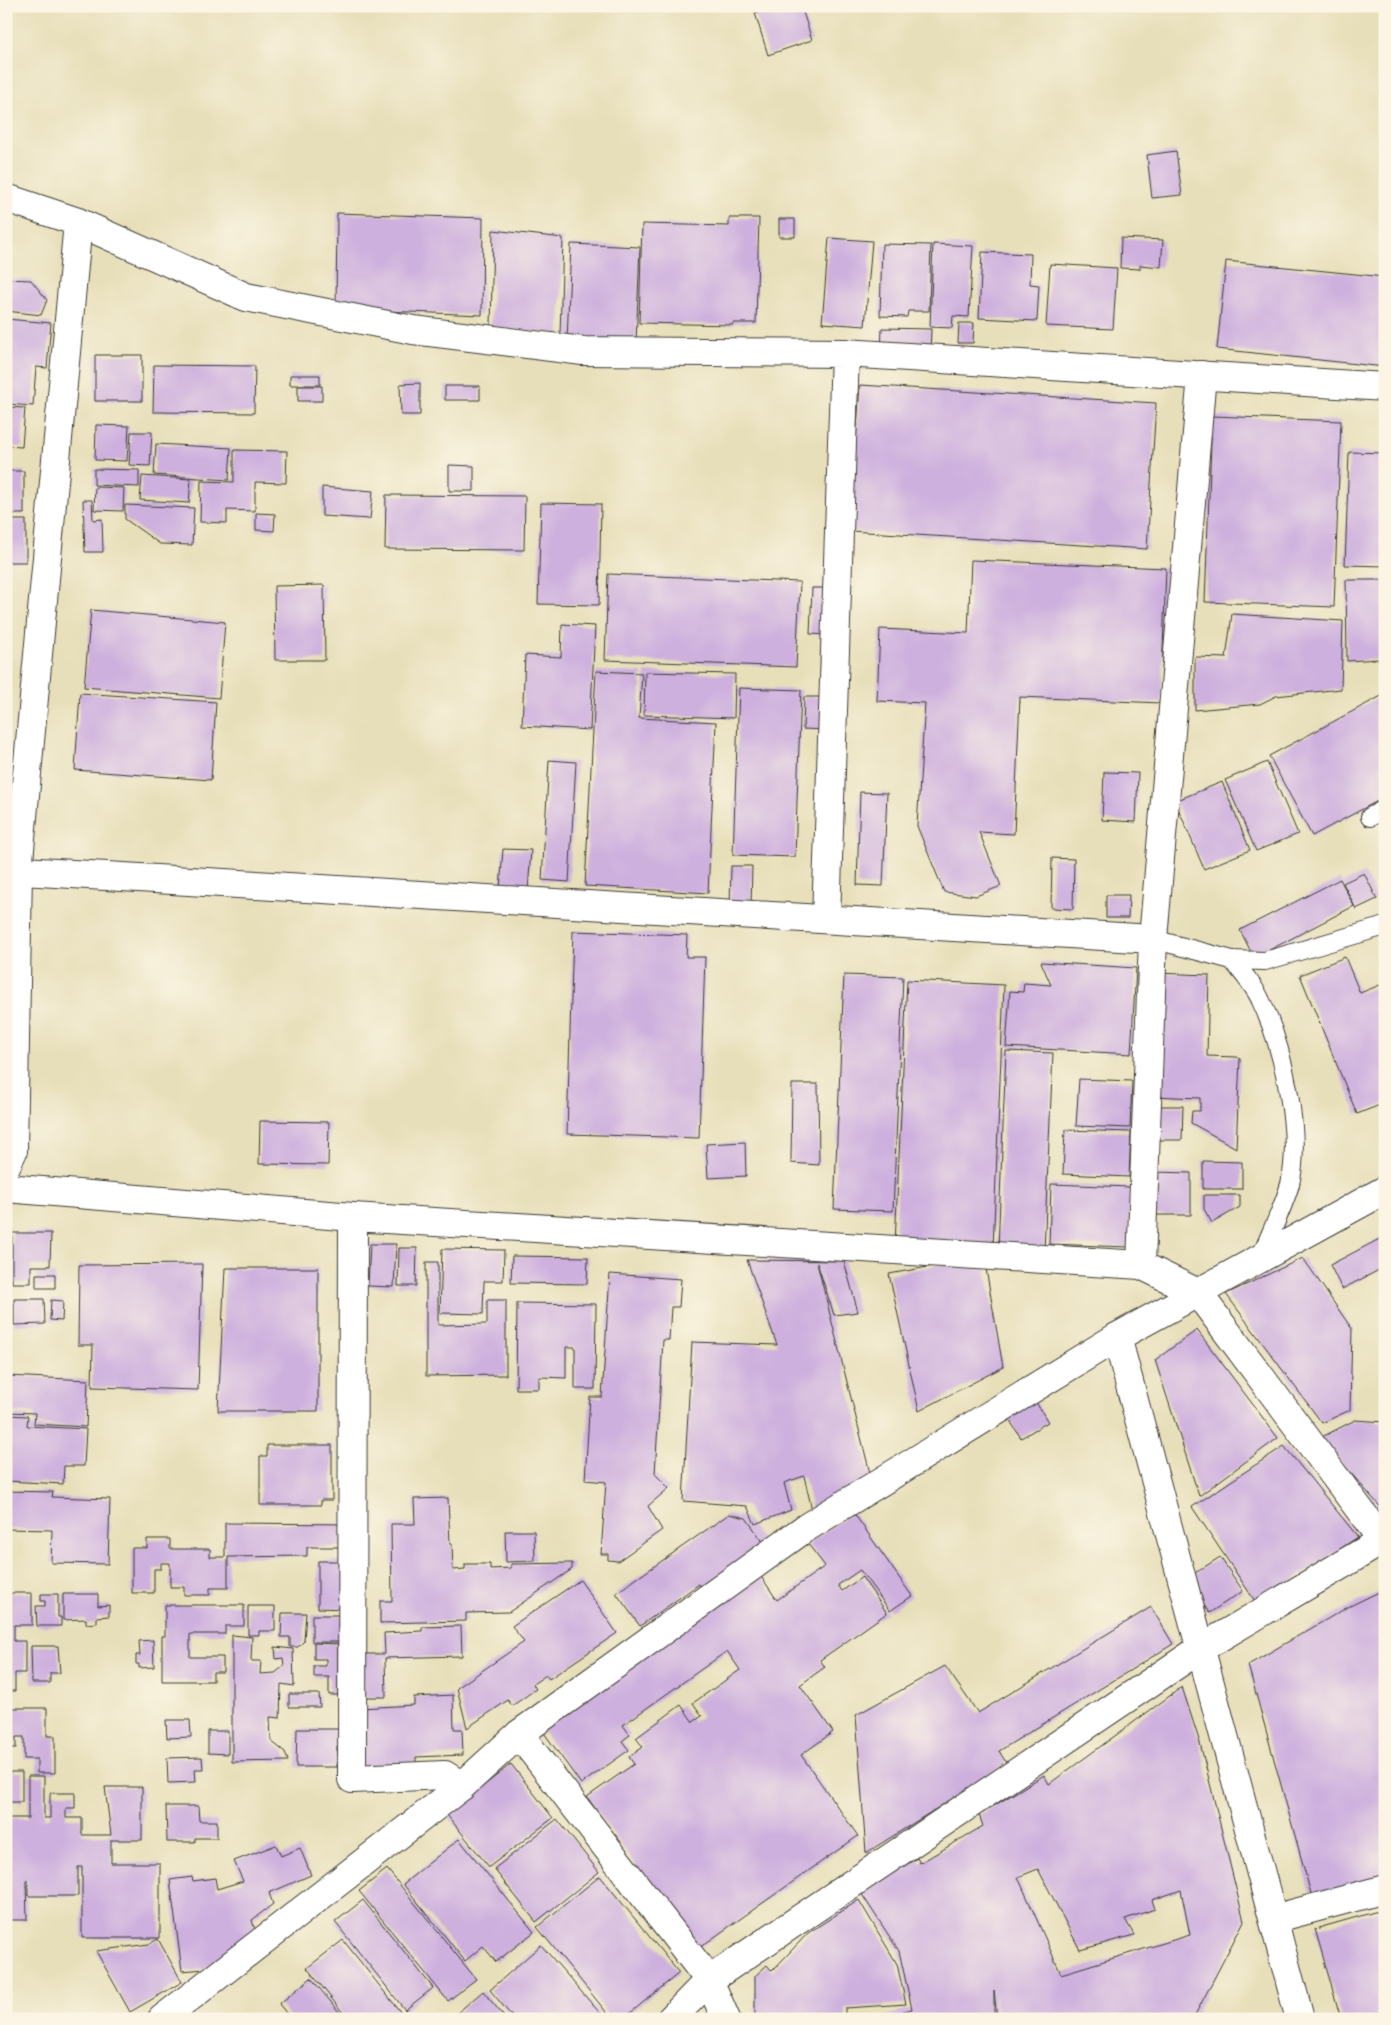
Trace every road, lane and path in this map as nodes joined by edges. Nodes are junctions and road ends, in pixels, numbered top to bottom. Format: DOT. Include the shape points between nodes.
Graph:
graph roads {
  1 [pos="6,198"];
  2 [pos="78,222"];
  3 [pos="845,353"];
  4 [pos="1202,375"];
  5 [pos="1385,387"];
  6 [pos="12,870"];
  7 [pos="826,919"];
  8 [pos="1385,926"];
  9 [pos="1153,939"];
  10 [pos="1232,960"];
  11 [pos="6,1166"];
  12 [pos="6,1188"];
  13 [pos="1385,1190"];
  14 [pos="353,1217"];
  15 [pos="1260,1259"];
  16 [pos="1141,1265"];
  17 [pos="1198,1293"];
  18 [pos="1116,1337"];
  19 [pos="1384,1540"];
  20 [pos="1200,1649"];
  21 [pos="519,1734"];
  22 [pos="462,1786"];
  23 [pos="1385,1889"];
  24 [pos="1273,1919"];
  25 [pos="709,1980"];
  26 [pos="162,2019"];
  27 [pos="671,2019"];
  28 [pos="726,2019"];
  29 [pos="1300,2019"];
  1 -- 2 [label="street"];
  2 -- 3 [label="street" via="246,297 413,330 583,351"];
  2 -- 6 [label="street"];
  3 -- 4 [label="street"];
  3 -- 7 [label="street"];
  4 -- 5 [label="street"];
  4 -- 9 [label="street"];
  6 -- 7 [label="street"];
  6 -- 11 [label="street" via="13,1151"];
  7 -- 9 [label="street"];
  8 -- 10 [label="lane" via="1265,961"];
  9 -- 10 [label="lane"];
  9 -- 16 [label="street"];
  10 -- 15 [label="lane" via="1261,999 1279,1048 1294,1152 1290,1184"];
  12 -- 14 [label="street"];
  13 -- 15 [label="street"];
  14 -- 16 [label="street"];
  14 -- 22 [label="street" via="352,1779 445,1775"];
  15 -- 17 [label="street"];
  16 -- 17 [label="street"];
  17 -- 18 [label="street"];
  17 -- 19 [label="street"];
  18 -- 20 [label="street"];
  18 -- 21 [label="street" via="804,1529"];
  19 -- 20 [label="street"];
  20 -- 24 [label="street"];
  20 -- 25 [label="street"];
  21 -- 22 [label="street"];
  21 -- 25 [label="street"];
  22 -- 26 [label="street"];
  23 -- 24 [label="street"];
  24 -- 29 [label="street"];
  25 -- 27 [label="street"];
  25 -- 28 [label="street"];
}
